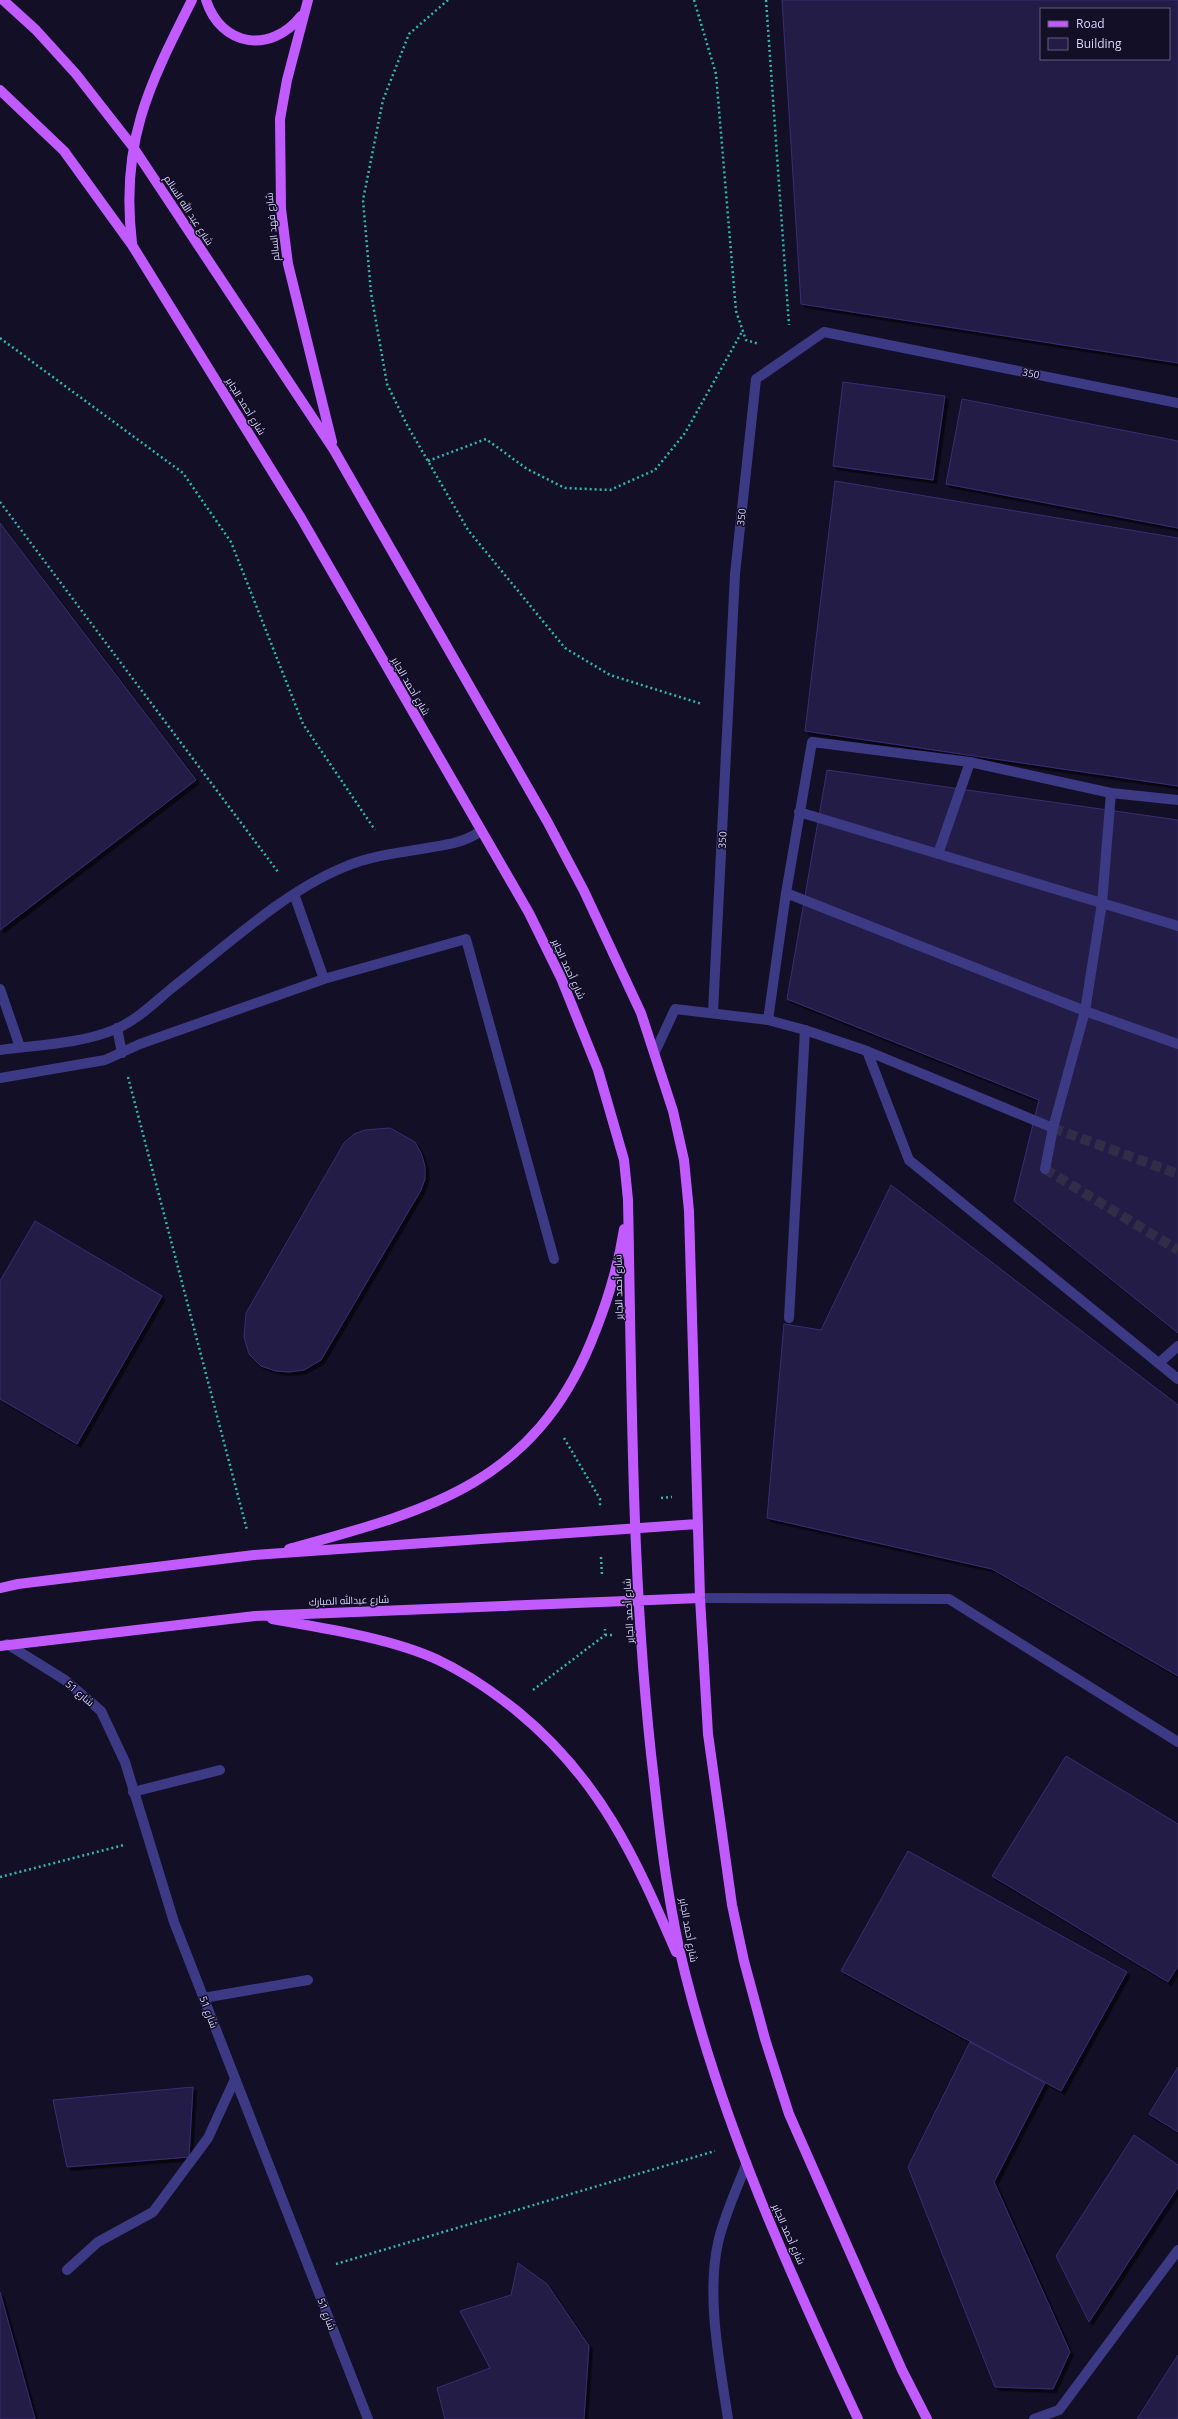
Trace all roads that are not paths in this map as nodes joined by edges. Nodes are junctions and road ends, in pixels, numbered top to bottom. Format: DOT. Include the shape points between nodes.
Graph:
graph roads {
  1 [pos="3,0"];
  2 [pos="192,0"];
  3 [pos="206,0"];
  4 [pos="308,0"];
  5 [pos="303,14"];
  6 [pos="0,90"];
  7 [pos="133,147"];
  8 [pos="132,245"];
  9 [pos="1178,403"];
  10 [pos="334,450"];
  11 [pos="970,762"];
  12 [pos="1111,792"];
  13 [pos="1178,800"];
  14 [pos="799,812"];
  15 [pos="481,831"];
  16 [pos="938,854"];
  17 [pos="786,893"];
  18 [pos="294,894"];
  19 [pos="1102,903"];
  20 [pos="1178,926"];
  21 [pos="324,979"];
  22 [pos="0,989"];
  23 [pos="1085,1011"];
  24 [pos="713,1012"];
  25 [pos="768,1020"];
  26 [pos="117,1028"];
  27 [pos="805,1030"];
  28 [pos="1178,1044"];
  29 [pos="20,1047"];
  30 [pos="0,1050"];
  31 [pos="867,1051"];
  32 [pos="655,1052"];
  33 [pos="122,1053"];
  34 [pos="0,1078"];
  35 [pos="1053,1128"];
  36 [pos="1045,1169"];
  37 [pos="628,1200"];
  38 [pos="554,1259"];
  39 [pos="789,1318"];
  40 [pos="1178,1346"];
  41 [pos="1158,1363"];
  42 [pos="1178,1379"];
  43 [pos="697,1524"];
  44 [pos="636,1529"];
  45 [pos="268,1554"];
  46 [pos="0,1588"];
  47 [pos="700,1598"];
  48 [pos="639,1601"];
  49 [pos="255,1616"];
  50 [pos="3,1645"];
  51 [pos="1178,1742"];
  52 [pos="220,1770"];
  53 [pos="134,1792"];
  54 [pos="684,1969"];
  55 [pos="308,1980"];
  56 [pos="203,1998"];
  57 [pos="235,2079"];
  58 [pos="746,2166"];
  59 [pos="1178,2250"];
  60 [pos="67,2270"];
  61 [pos="368,2419"];
  62 [pos="728,2419"];
  63 [pos="858,2419"];
  64 [pos="926,2419"];
  65 [pos="1034,2419"];
  1 -- 7 [label="main road, شارع عبد الله السالم" via="36,30 76,74"];
  2 -- 7 [label="main road" via="153,79 140,113"];
  3 -- 5 [label="main road" via="211,15 222,27 234,36 249,41 266,40 280,35 293,26"];
  4 -- 5 [label="main road, شارع فهد السالم"];
  5 -- 10 [label="main road, شارع فهد السالم" via="280,119 281,209 288,264"];
  6 -- 8 [label="main road" via="64,151"];
  7 -- 8 [label="main road" via="128,196"];
  7 -- 10 [label="main road, شارع عبد الله السالم"];
  8 -- 15 [label="main road, شارع أحمد الجابر" via="301,518"];
  9 -- 24 [label="street, 350" via="824,332 756,379 735,574"];
  10 -- 32 [label="main road" via="547,821 621,967"];
  11 -- 12 [label="street"];
  11 -- 14 [label="street" via="812,742"];
  11 -- 16 [label="street"];
  12 -- 13 [label="street"];
  12 -- 19 [label="street"];
  14 -- 16 [label="street"];
  14 -- 17 [label="street"];
  15 -- 18 [label="street" via="470,839 456,844 391,854 343,867"];
  15 -- 37 [label="main road, شارع أحمد الجابر" via="529,913 583,1029 624,1160"];
  16 -- 19 [label="street"];
  17 -- 23 [label="street"];
  17 -- 25 [label="street"];
  18 -- 21 [label="street"];
  18 -- 26 [label="street"];
  19 -- 20 [label="street"];
  19 -- 23 [label="street"];
  21 -- 33 [label="street" via="140,1044"];
  21 -- 38 [label="street" via="466,939"];
  22 -- 29 [label="street"];
  23 -- 28 [label="street"];
  23 -- 35 [label="street"];
  24 -- 25 [label="street"];
  24 -- 32 [label="street" via="675,1009"];
  25 -- 27 [label="street"];
  26 -- 29 [label="street" via="88,1037"];
  26 -- 33 [label="street"];
  27 -- 31 [label="street"];
  27 -- 39 [label="street"];
  29 -- 30 [label="street"];
  31 -- 35 [label="street"];
  31 -- 41 [label="street" via="909,1160"];
  32 -- 43 [label="main road" via="673,1111 684,1160 689,1211"];
  33 -- 34 [label="street" via="88,1064"];
  35 -- 36 [label="street"];
  37 -- 44 [label="main road, شارع أحمد الجابر"];
  37 -- 45 [label="main road" via="615,1272 598,1326 573,1383 535,1434 494,1471 443,1499 371,1526"];
  40 -- 41 [label="street"];
  41 -- 42 [label="street"];
  43 -- 44 [label="main road"];
  43 -- 47 [label="main road"];
  44 -- 45 [label="main road"];
  44 -- 48 [label="main road, شارع أحمد الجابر"];
  45 -- 46 [label="main road"];
  47 -- 48 [label="main road, شارع عبدالله المبارك"];
  47 -- 51 [label="street" via="949,1599"];
  47 -- 64 [label="main road" via="708,1734 722,1845 744,1961 763,2032 789,2114"];
  48 -- 49 [label="main road, شارع عبدالله المبارك"];
  48 -- 54 [label="main road, شارع أحمد الجابر" via="649,1741 662,1848"];
  49 -- 50 [label="main road, شارع عبدالله المبارك"];
  49 -- 54 [label="main road" via="316,1627 413,1650 461,1672 511,1706 562,1752 614,1821 642,1873"];
  50 -- 53 [label="street, شارع 51" via="65,1680 102,1711 125,1762"];
  52 -- 53 [label="street"];
  53 -- 56 [label="street, شارع 51" via="174,1922"];
  54 -- 58 [label="main road, شارع أحمد الجابر" via="704,2045"];
  55 -- 56 [label="street"];
  56 -- 57 [label="street, شارع 51"];
  57 -- 60 [label="street" via="208,2138 153,2212 98,2242"];
  57 -- 61 [label="street, شارع 51"];
  58 -- 62 [label="street" via="718,2243 714,2271 718,2344"];
  58 -- 63 [label="main road, شارع أحمد الجابر"];
  59 -- 65 [label="street" via="1059,2410"];
}
